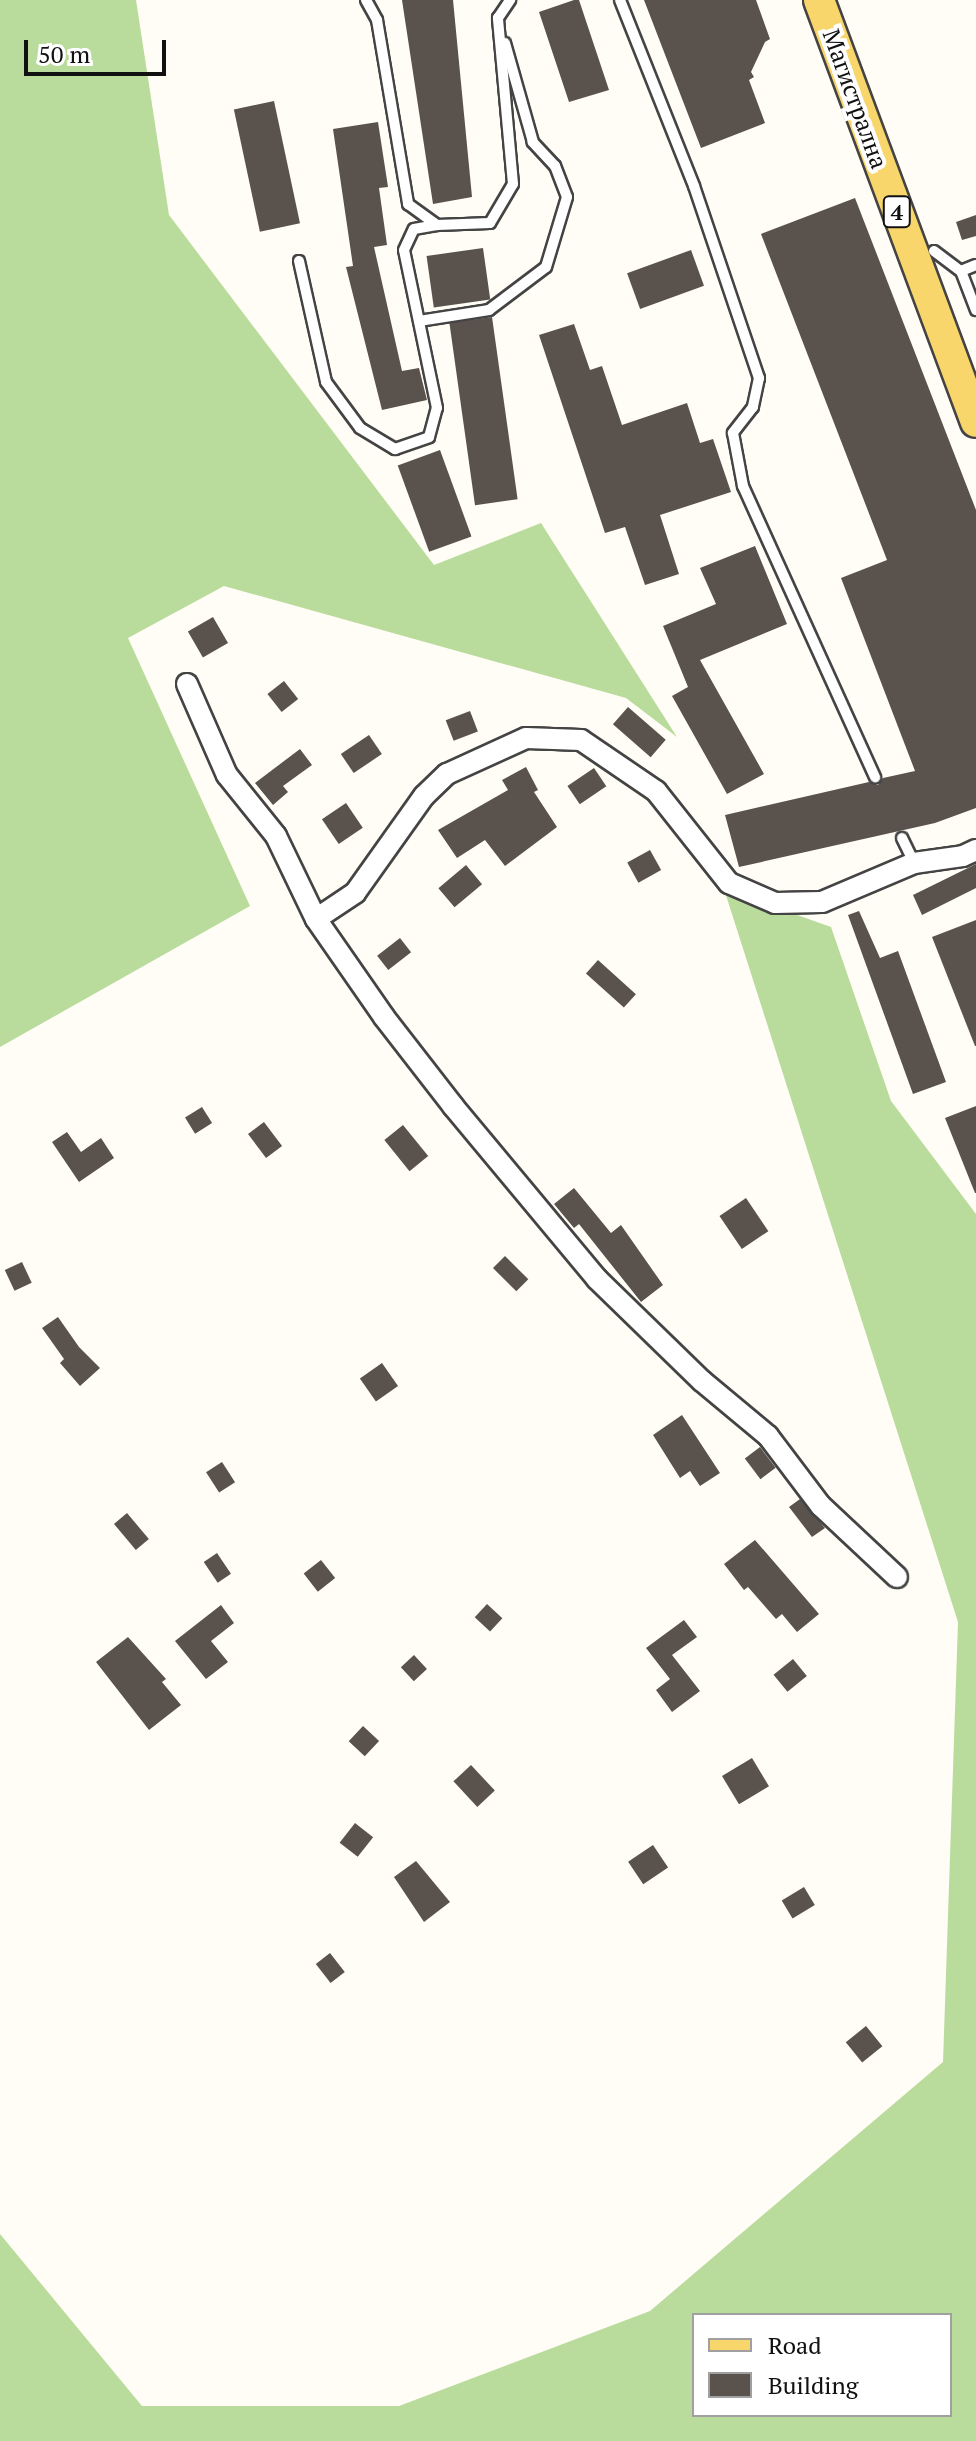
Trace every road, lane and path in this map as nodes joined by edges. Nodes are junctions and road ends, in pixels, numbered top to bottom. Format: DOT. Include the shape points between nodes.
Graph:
graph roads {
  1 [pos="366,0"];
  2 [pos="510,0"];
  3 [pos="620,0"];
  4 [pos="819,0"];
  5 [pos="839,0"];
  6 [pos="498,18"];
  7 [pos="437,225"];
  8 [pos="934,251"];
  9 [pos="299,261"];
  10 [pos="976,265"];
  11 [pos="961,271"];
  12 [pos="976,310"];
  13 [pos="419,321"];
  14 [pos="976,365"];
  15 [pos="976,422"];
  16 [pos="187,684"];
  17 [pos="875,777"];
  18 [pos="902,838"];
  19 [pos="976,850"];
  20 [pos="914,863"];
  21 [pos="316,919"];
  22 [pos="897,1577"];
  1 -- 7 [label="lane" via="377,20 408,204"];
  2 -- 6 [label="lane"];
  3 -- 17 [label="lane" via="694,186 759,378 753,407 733,433 743,486"];
  4 -- 15 [label="main road, Магистрална / 4"];
  5 -- 8 [label="main road, Магистрална / 4"];
  6 -- 7 [label="lane" via="513,184 490,223"];
  6 -- 13 [label="lane" via="533,142 555,166 567,197 546,267 529,282 489,310"];
  7 -- 13 [label="lane" via="414,229 404,250"];
  8 -- 11 [label="lane"];
  8 -- 14 [label="main road, Магистрална / 4"];
  9 -- 13 [label="lane" via="326,382 360,428 395,449 429,437 437,408"];
  10 -- 11 [label="lane"];
  11 -- 12 [label="lane"];
  16 -- 21 [label="street" via="227,775 276,836"];
  18 -- 20 [label="lane"];
  19 -- 20 [label="street"];
  20 -- 21 [label="street" via="822,902 775,903 729,883 656,791 581,740 526,738 447,774 424,796 355,893"];
  21 -- 22 [label="street" via="453,1106 597,1279 702,1381 768,1436 821,1506"];
}
